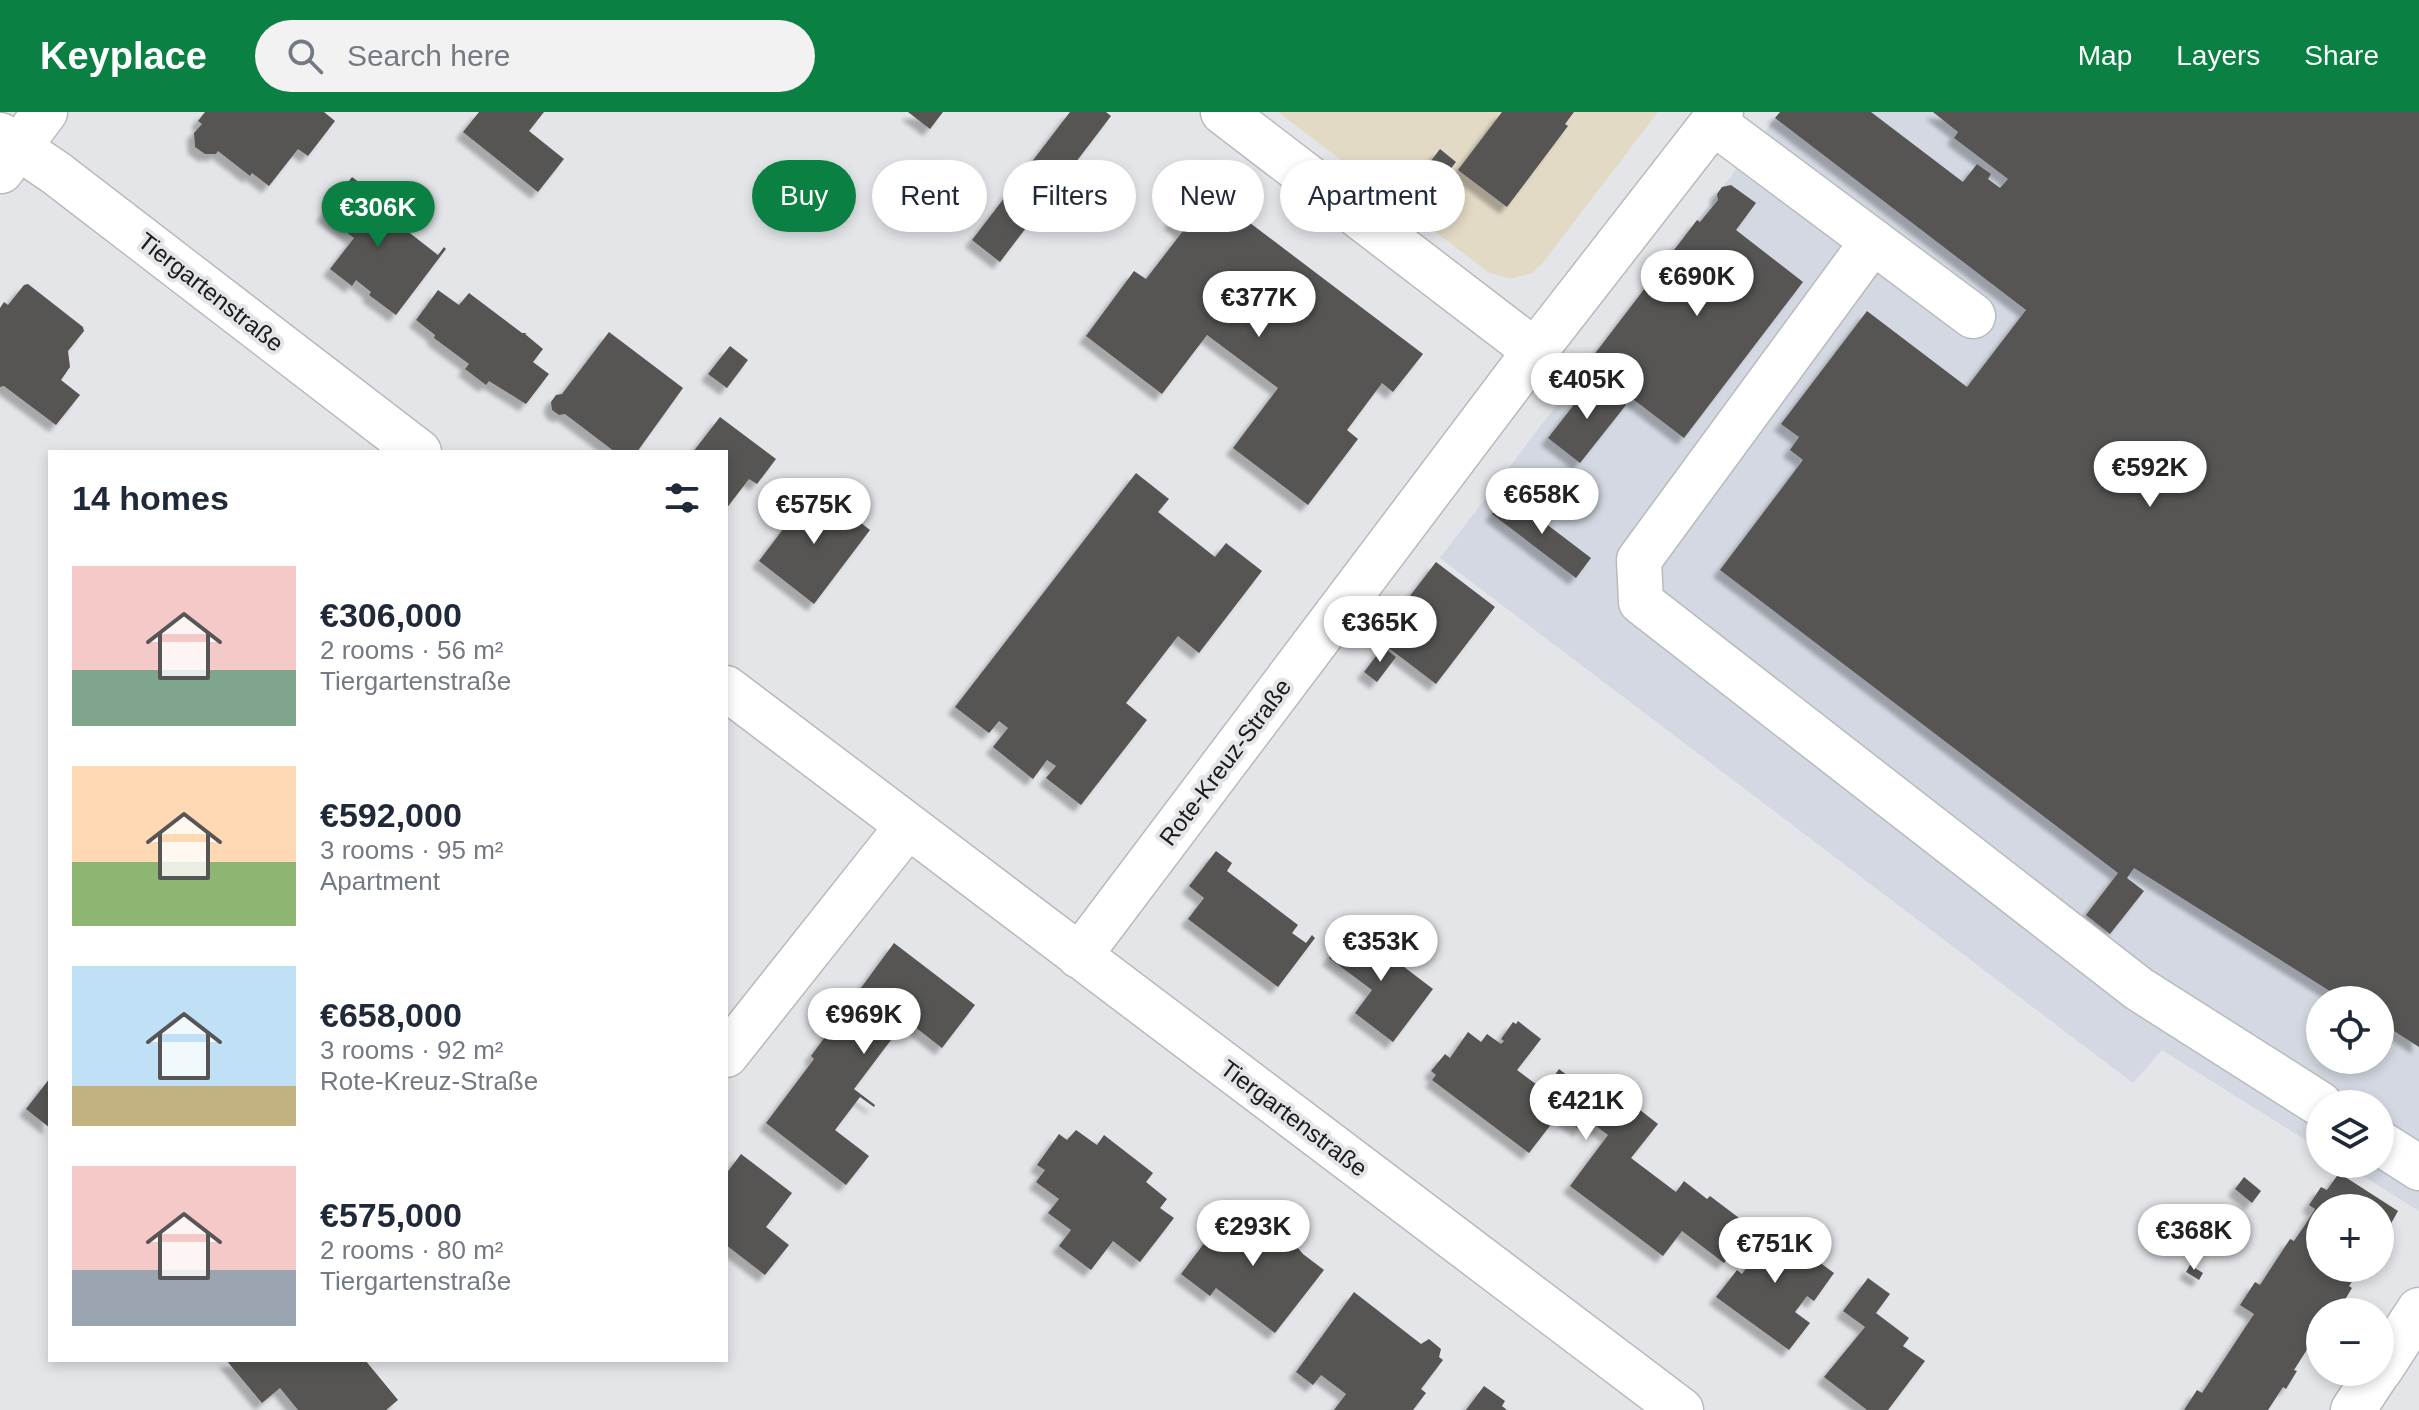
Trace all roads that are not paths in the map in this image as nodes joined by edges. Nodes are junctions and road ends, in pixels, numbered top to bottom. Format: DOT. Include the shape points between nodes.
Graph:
graph roads {
  1 [pos="45,112"];
  2 [pos="1223,112"];
  3 [pos="1717,117"];
  4 [pos="6,152"];
  5 [pos="1873,241"];
  6 [pos="1973,316"];
  7 [pos="1535,351"];
  8 [pos="416,450"];
  9 [pos="728,690"];
  10 [pos="907,827"];
  11 [pos="1079,956"];
  12 [pos="728,1052"];
  13 [pos="2306,1095"];
  14 [pos="2394,1152"];
  15 [pos="2419,1168"];
  16 [pos="2419,1310"];
  17 [pos="2394,1348"];
  18 [pos="2369,1386"];
  19 [pos="1681,1410"];
  20 [pos="2353,1410"];
  1 -- 4 [label="street"];
  2 -- 7 [label="street"];
  3 -- 5 [label="street"];
  3 -- 7 [label="street, Rote-Kreuz-Straße"];
  4 -- 8 [label="street, Tiergartenstraße" via="56,173"];
  5 -- 6 [label="street"];
  5 -- 13 [label="street" via="1639,560 1641,602 2139,989"];
  7 -- 11 [label="street, Rote-Kreuz-Straße"];
  9 -- 10 [label="street, Tiergartenstraße"];
  10 -- 11 [label="street, Tiergartenstraße"];
  10 -- 12 [label="street"];
  11 -- 19 [label="street, Tiergartenstraße"];
  14 -- 15 [label="street"];
  16 -- 17 [label="street"];
  18 -- 20 [label="street"];
}
